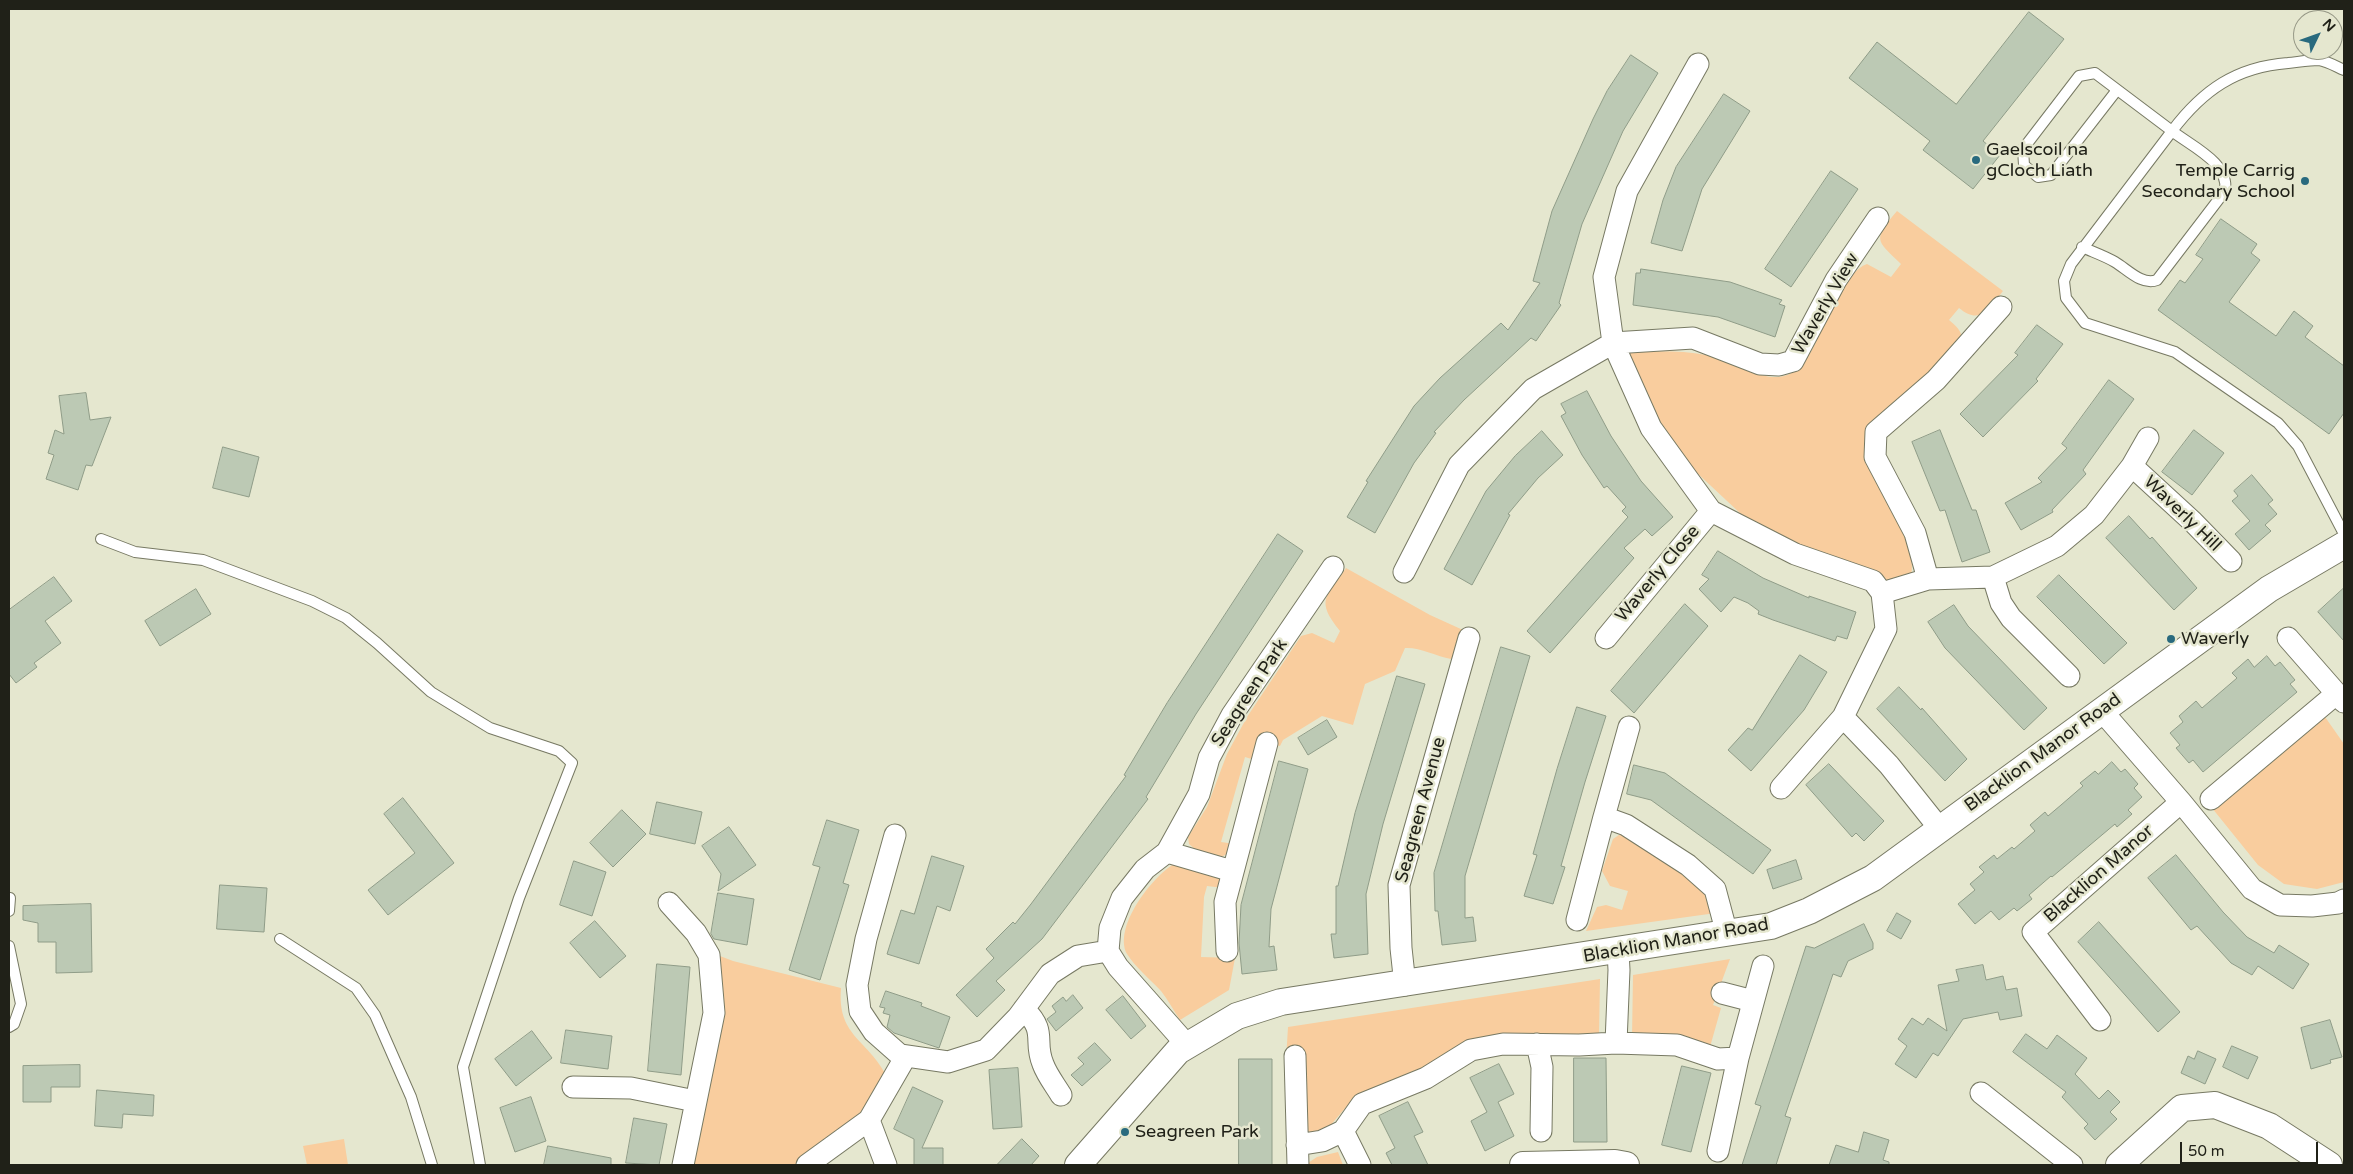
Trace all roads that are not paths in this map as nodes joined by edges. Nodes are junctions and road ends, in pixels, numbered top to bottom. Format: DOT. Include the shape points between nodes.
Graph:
graph roads {
  1 [pos="1698,64"];
  2 [pos="2344,70"];
  3 [pos="2117,90"];
  4 [pos="2172,131"];
  5 [pos="1878,218"];
  6 [pos="2082,247"];
  7 [pos="2001,307"];
  8 [pos="1613,343"];
  9 [pos="2148,438"];
  10 [pos="2132,466"];
  11 [pos="1711,511"];
  12 [pos="2344,534"];
  13 [pos="101,539"];
  14 [pos="2344,545"];
  15 [pos="2231,562"];
  16 [pos="1333,567"];
  17 [pos="1404,572"];
  18 [pos="1993,577"];
  19 [pos="1928,579"];
  20 [pos="1882,594"];
  21 [pos="1469,638"];
  22 [pos="1606,638"];
  23 [pos="2288,638"];
  24 [pos="2069,676"];
  25 [pos="2340,698"];
  26 [pos="2101,710"];
  27 [pos="1842,717"];
  28 [pos="1629,727"];
  29 [pos="1267,743"];
  30 [pos="1781,788"];
  31 [pos="2211,799"];
  32 [pos="2181,802"];
  33 [pos="1604,817"];
  34 [pos="1940,828"];
  35 [pos="895,835"];
  36 [pos="1167,852"];
  37 [pos="1232,870"];
  38 [pos="10,898"];
  39 [pos="2344,900"];
  40 [pos="668,903"];
  41 [pos="9,911"];
  42 [pos="1577,920"];
  43 [pos="1727,934"];
  44 [pos="280,940"];
  45 [pos="9,946"];
  46 [pos="1108,951"];
  47 [pos="1227,951"];
  48 [pos="1618,951"];
  49 [pos="1762,966"];
  50 [pos="1405,985"];
  51 [pos="1722,993"];
  52 [pos="1753,1001"];
  53 [pos="1024,1009"];
  54 [pos="2100,1020"];
  55 [pos="9,1027"];
  56 [pos="1616,1043"];
  57 [pos="1537,1044"];
  58 [pos="1187,1045"];
  59 [pos="906,1056"];
  60 [pos="1295,1056"];
  61 [pos="1738,1058"];
  62 [pos="573,1087"];
  63 [pos="1981,1094"];
  64 [pos="1060,1096"];
  65 [pos="695,1101"];
  66 [pos="869,1120"];
  67 [pos="1342,1131"];
  68 [pos="1541,1131"];
  69 [pos="1718,1151"];
  70 [pos="1297,1155"];
  71 [pos="432,1165"];
  72 [pos="480,1165"];
  73 [pos="683,1165"];
  74 [pos="807,1165"];
  75 [pos="886,1165"];
  76 [pos="1078,1165"];
  77 [pos="1360,1165"];
  78 [pos="1523,1165"];
  79 [pos="1626,1165"];
  80 [pos="2072,1165"];
  81 [pos="2119,1165"];
  82 [pos="2329,1165"];
  1 -- 8 [label="street" via="1627,190 1604,277"];
  2 -- 4 [label="lane" via="2320,60 2257,67 2224,81 2204,95"];
  3 -- 3 [label="lane" via="2051,175 2038,178 2024,165 2023,149 2079,76 2095,73"];
  3 -- 4 [label="lane"];
  4 -- 6 [label="lane"];
  4 -- 6 [label="lane" via="2216,163 2227,182 2225,191 2163,275 2152,282 2145,281"];
  5 -- 8 [label="street, Waverly View" via="1836,280 1793,361 1779,365 1760,364 1693,338"];
  6 -- 12 [label="lane" via="2064,281 2066,298 2085,323 2175,352 2278,424 2298,446"];
  7 -- 19 [label="street" via="1936,380 1876,432 1876,457 1916,532"];
  8 -- 11 [label="street" via="1651,428"];
  8 -- 17 [label="street" via="1532,389 1459,465"];
  9 -- 10 [label="street, Waverly Hill"];
  10 -- 15 [label="street, Waverly Hill"];
  10 -- 18 [label="street, Waverly Hill" via="2094,515 2057,546"];
  11 -- 20 [label="street" via="1795,554 1873,581"];
  11 -- 22 [label="street, Waverly Close"];
  13 -- 72 [label="lane" via="135,552 203,560 312,601 346,618 431,692 490,728 560,751 572,763 519,898 463,1067"];
  14 -- 26 [label="street, Blacklion Manor Road" via="2269,589"];
  16 -- 36 [label="street, Seagreen Park" via="1232,714 1209,758 1199,794"];
  18 -- 19 [label="street, Waverly Hill"];
  18 -- 24 [label="street" via="2001,603 2011,618"];
  19 -- 20 [label="street, Waverly Hill"];
  20 -- 27 [label="street" via="1886,629"];
  21 -- 50 [label="street, Seagreen Avenue" via="1399,885 1400,948"];
  23 -- 25 [label="street"];
  25 -- 31 [label="street"];
  26 -- 32 [label="street"];
  26 -- 34 [label="street, Blacklion Manor Road"];
  27 -- 30 [label="street"];
  27 -- 34 [label="street" via="1889,765"];
  28 -- 33 [label="street"];
  29 -- 37 [label="street"];
  32 -- 39 [label="street" via="2252,889 2280,905 2312,906"];
  32 -- 54 [label="street, Blacklion Manor" via="2033,932"];
  33 -- 42 [label="street"];
  33 -- 43 [label="street" via="1634,830 1688,866 1715,889"];
  34 -- 43 [label="street, Blacklion Manor Road" via="1873,878 1809,911 1771,926"];
  35 -- 59 [label="street" via="866,939 857,985 860,1011 874,1032 900,1055"];
  36 -- 37 [label="street"];
  36 -- 46 [label="street, Seagreen Park" via="1146,869 1122,898 1110,928"];
  37 -- 47 [label="street" via="1224,902"];
  38 -- 41 [label="lane"];
  40 -- 65 [label="street" via="696,933 709,955 714,1013"];
  43 -- 48 [label="street, Blacklion Manor Road"];
  44 -- 71 [label="lane" via="356,988 366,1001 411,1097"];
  45 -- 55 [label="lane" via="21,1004 14,1024"];
  46 -- 53 [label="street" via="1078,956 1050,974"];
  46 -- 58 [label="street" via="1118,967"];
  48 -- 50 [label="street, Blacklion Manor Road"];
  48 -- 56 [label="street"];
  49 -- 52 [label="street"];
  50 -- 58 [label="street, Blacklion Manor Road" via="1281,1002 1237,1016"];
  51 -- 52 [label="street"];
  52 -- 61 [label="street"];
  53 -- 59 [label="street" via="986,1050 948,1062"];
  53 -- 64 [label="street" via="1034,1019 1040,1034 1042,1063"];
  56 -- 57 [label="street"];
  56 -- 61 [label="street" via="1677,1045 1718,1059"];
  57 -- 67 [label="street" via="1503,1044 1471,1050 1426,1078 1362,1104"];
  57 -- 68 [label="street" via="1542,1066"];
  58 -- 76 [label="street, Blacklion Manor Road" via="1178,1051"];
  59 -- 66 [label="street"];
  60 -- 70 [label="street"];
  61 -- 69 [label="street"];
  62 -- 65 [label="street" via="630,1088"];
  63 -- 80 [label="street"];
  65 -- 73 [label="street"];
  66 -- 74 [label="street"];
  66 -- 75 [label="street"];
  67 -- 70 [label="street"];
  67 -- 77 [label="street"];
  78 -- 79 [label="street"];
  81 -- 82 [label="street" via="2182,1108 2215,1105 2269,1126"];
}
